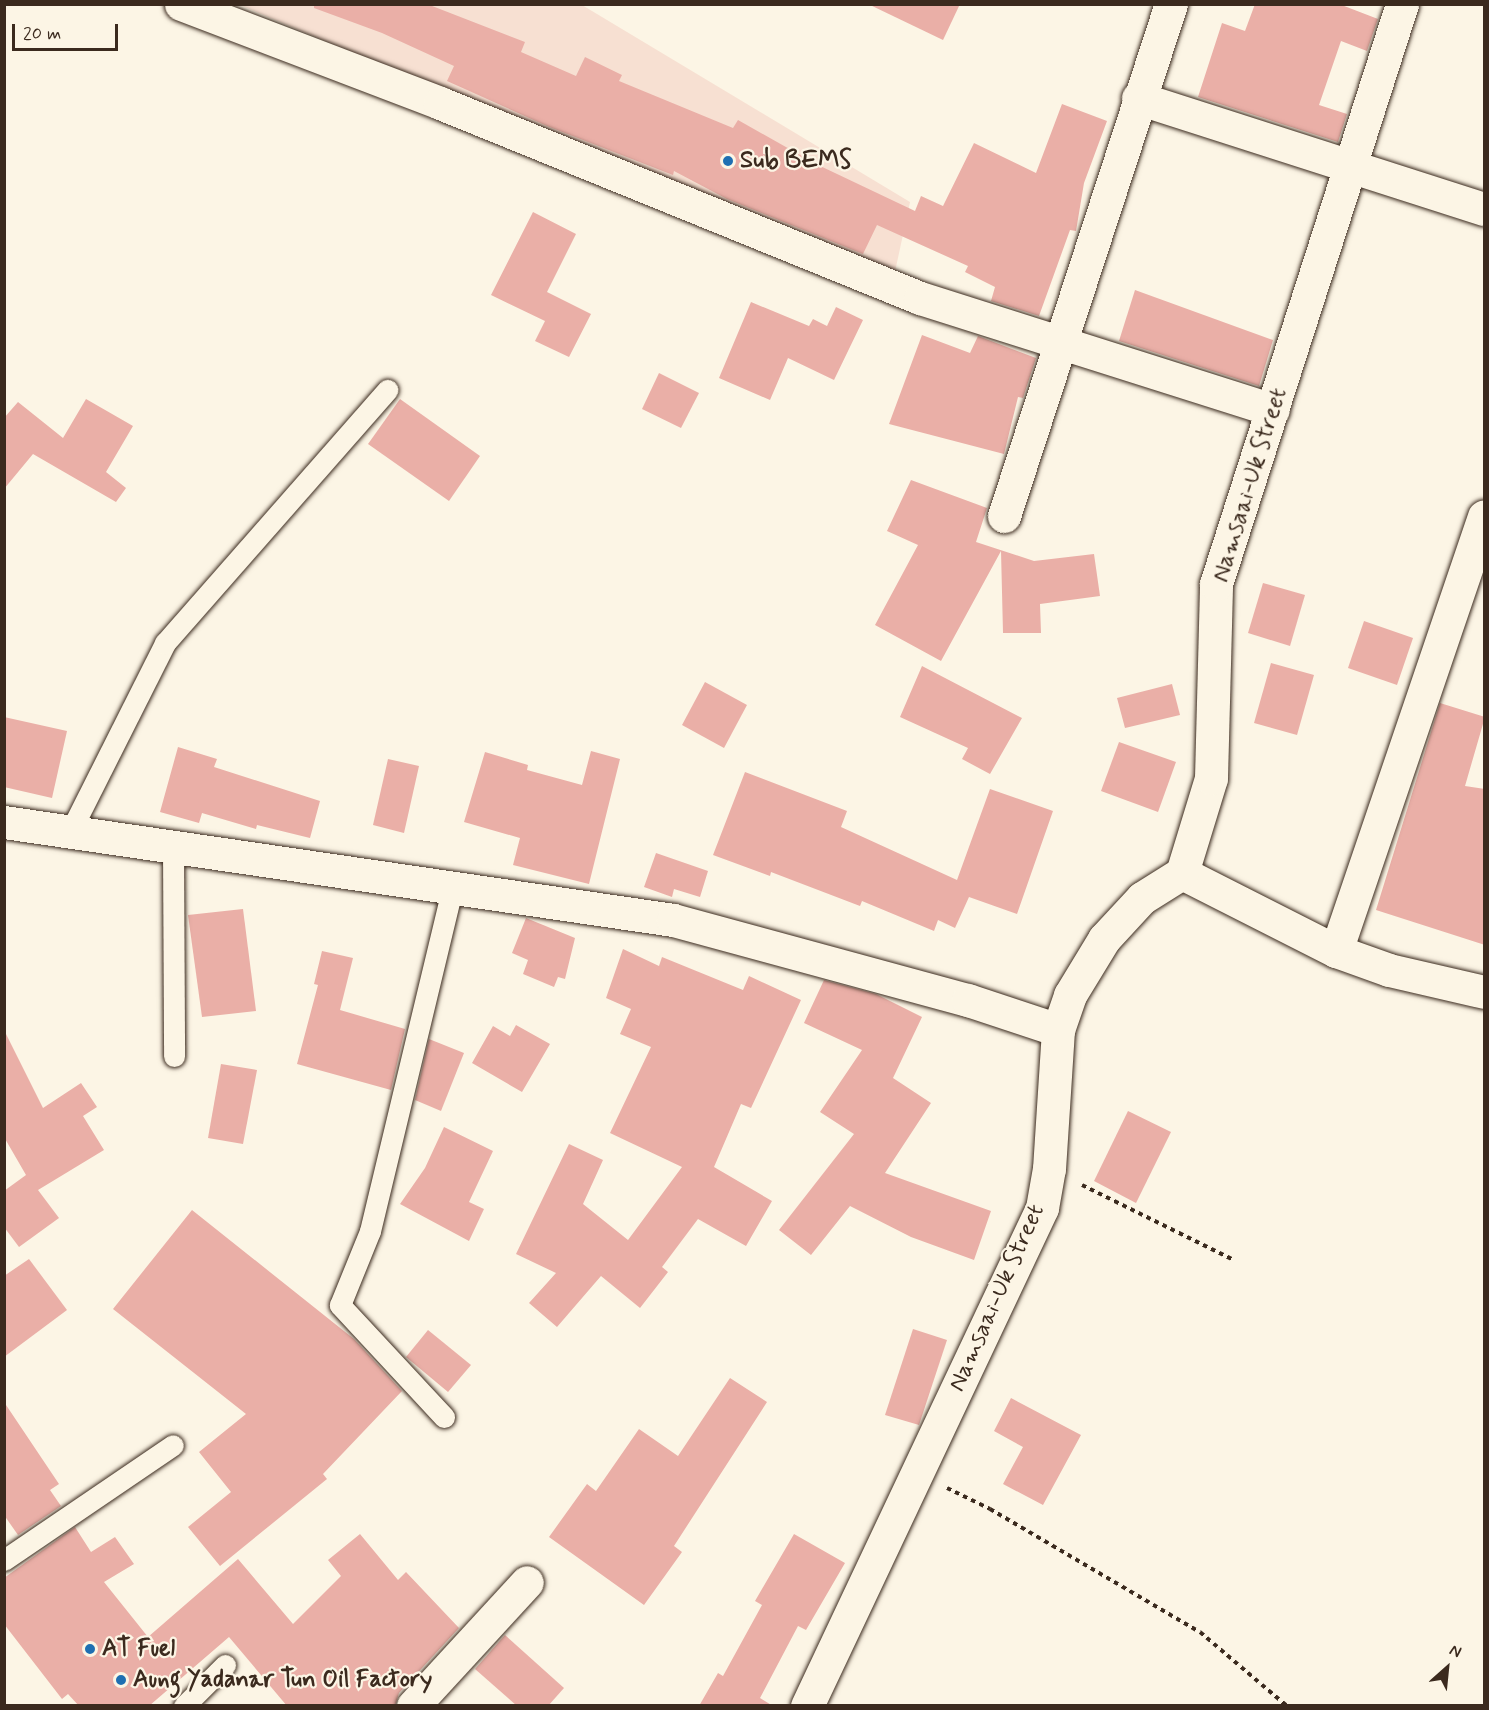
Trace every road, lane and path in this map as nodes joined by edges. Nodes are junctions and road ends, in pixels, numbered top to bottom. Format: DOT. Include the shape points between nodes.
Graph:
graph roads {
  1 [pos="181,4"];
  2 [pos="1171,4"];
  3 [pos="1402,4"];
  4 [pos="1138,98"];
  5 [pos="1348,165"];
  6 [pos="1485,209"];
  7 [pos="1062,344"];
  8 [pos="387,390"];
  9 [pos="1274,410"];
  10 [pos="1004,516"];
  11 [pos="1485,517"];
  12 [pos="4,822"];
  13 [pos="69,834"];
  14 [pos="173,847"];
  15 [pos="1182,873"];
  16 [pos="452,890"];
  17 [pos="1336,951"];
  18 [pos="1485,992"];
  19 [pos="1058,1030"];
  20 [pos="174,1056"];
  21 [pos="1049,1168"];
  22 [pos="1234,1260"];
  23 [pos="444,1417"];
  24 [pos="173,1445"];
  25 [pos="917,1473"];
  26 [pos="4,1560"];
  27 [pos="527,1582"];
  28 [pos="225,1665"];
  29 [pos="184,1706"];
  30 [pos="413,1706"];
  31 [pos="807,1706"];
  32 [pos="1287,1706"];
  1 -- 7 [label="street" via="920,298"];
  2 -- 4 [label="street"];
  3 -- 5 [label="street, Namsaai-Uk Street"];
  4 -- 5 [label="street"];
  4 -- 7 [label="street"];
  5 -- 6 [label="street"];
  5 -- 9 [label="street, Namsaai-Uk Street"];
  7 -- 9 [label="street"];
  7 -- 10 [label="street"];
  8 -- 13 [label="lane" via="165,643"];
  9 -- 15 [label="street, Namsaai-Uk Street" via="1216,584 1211,778"];
  11 -- 17 [label="street"];
  12 -- 13 [label="street"];
  13 -- 14 [label="street"];
  14 -- 16 [label="street"];
  14 -- 20 [label="lane"];
  15 -- 17 [label="street"];
  15 -- 19 [label="street, Namsaai-Uk Street" via="1142,898 1104,939 1070,995"];
  16 -- 19 [label="street" via="673,921 968,1000"];
  16 -- 23 [label="lane" via="370,1231 340,1305"];
  17 -- 18 [label="street" via="1389,970"];
  19 -- 21 [label="street, Namsaai-Uk Street"];
  21 -- 22 [label="path"];
  21 -- 25 [label="street, Namsaai-Uk Street" via="1042,1208"];
  24 -- 26 [label="lane"];
  25 -- 31 [label="street, Namsaai-Uk Street"];
  25 -- 32 [label="path" via="990,1509 1200,1632"];
  27 -- 30 [label="street"];
  28 -- 29 [label="lane"];
}
